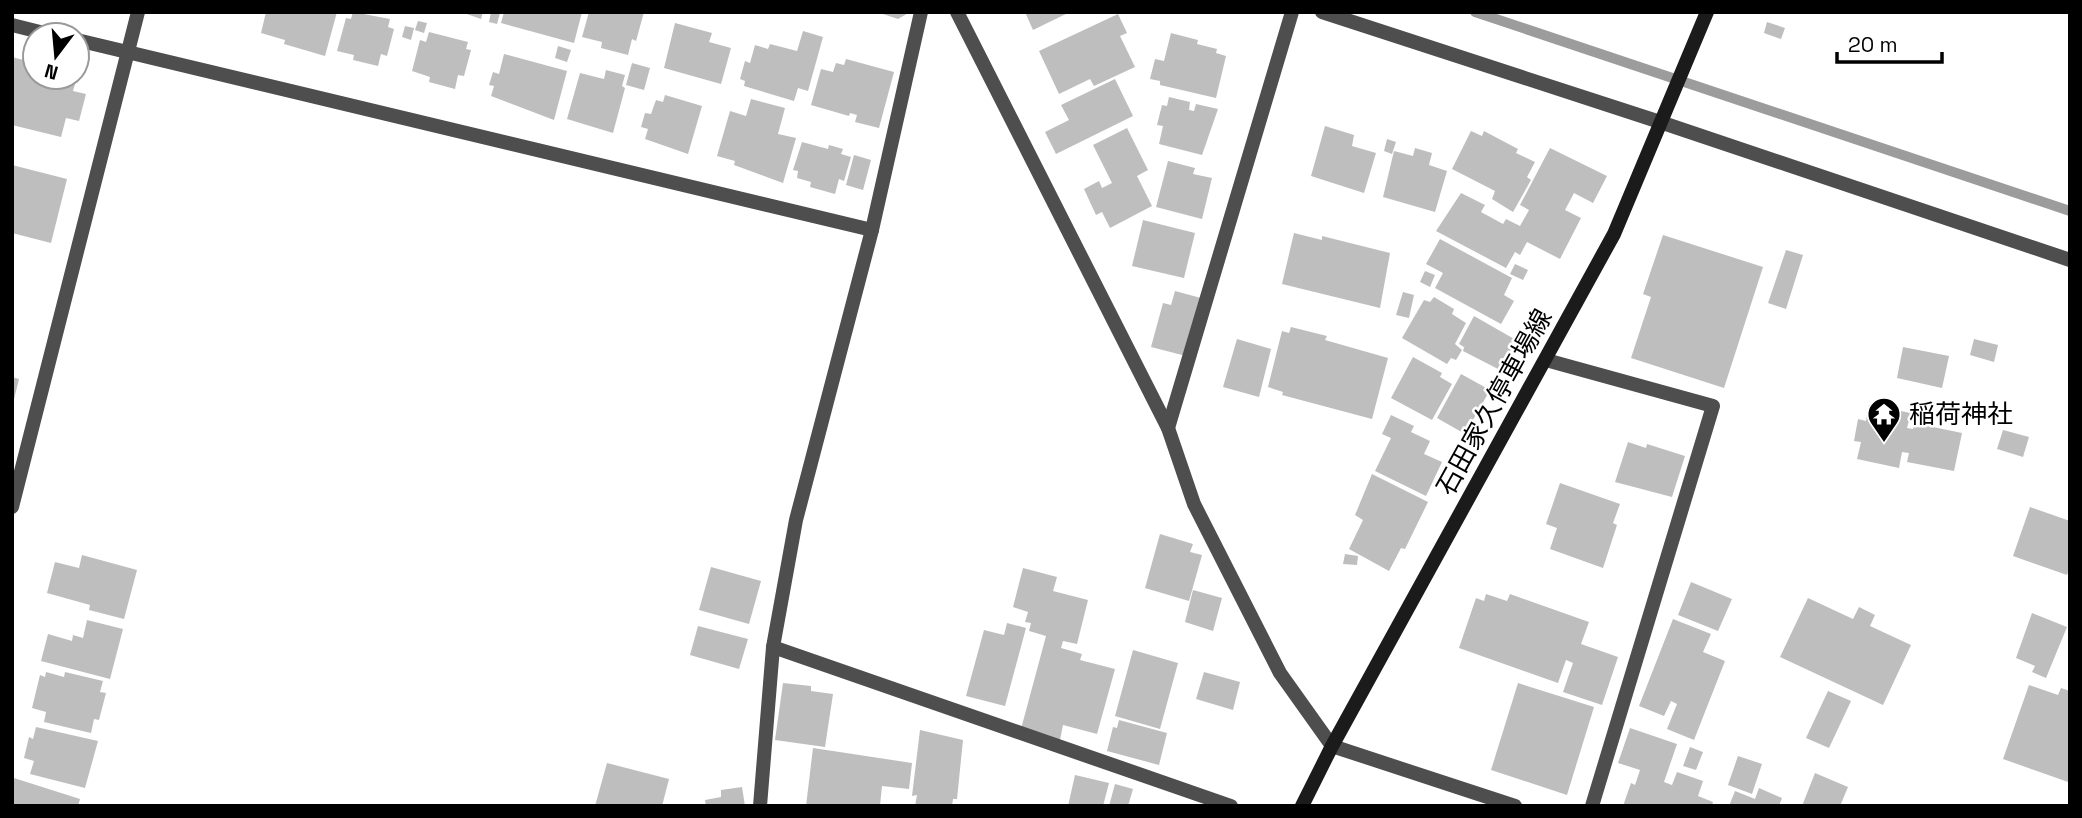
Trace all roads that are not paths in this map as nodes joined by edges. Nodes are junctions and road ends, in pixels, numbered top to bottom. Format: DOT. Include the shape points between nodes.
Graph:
graph roads {
  1 [pos="138,12"];
  2 [pos="921,12"];
  3 [pos="957,12"];
  4 [pos="1292,12"];
  5 [pos="1322,12"];
  6 [pos="1707,12"];
  7 [pos="91,43"];
  8 [pos="127,51"];
  9 [pos="1662,116"];
  10 [pos="872,230"];
  11 [pos="2070,260"];
  12 [pos="1546,360"];
  13 [pos="1168,428"];
  14 [pos="15,482"];
  15 [pos="12,507"];
  16 [pos="773,648"];
  17 [pos="1332,746"];
  18 [pos="760,806"];
  19 [pos="1231,806"];
  20 [pos="1302,806"];
  21 [pos="1515,806"];
  22 [pos="1592,806"];
  1 -- 8 [label="street"];
  2 -- 10 [label="street"];
  3 -- 13 [label="street"];
  4 -- 13 [label="street"];
  5 -- 9 [label="street"];
  6 -- 9 [label="main road, 石田家久停車場線"];
  7 -- 8 [label="street"];
  8 -- 10 [label="street"];
  8 -- 14 [label="street"];
  9 -- 11 [label="street"];
  9 -- 12 [label="main road, 石田家久停車場線" via="1614,234"];
  10 -- 16 [label="street" via="796,520"];
  12 -- 17 [label="main road, 石田家久停車場線"];
  12 -- 22 [label="street" via="1713,406"];
  13 -- 17 [label="street" via="1194,504 1280,673"];
  14 -- 15 [label="street"];
  16 -- 18 [label="street"];
  16 -- 19 [label="street"];
  17 -- 20 [label="main road, 石田家久停車場線"];
  17 -- 21 [label="street"];
}
